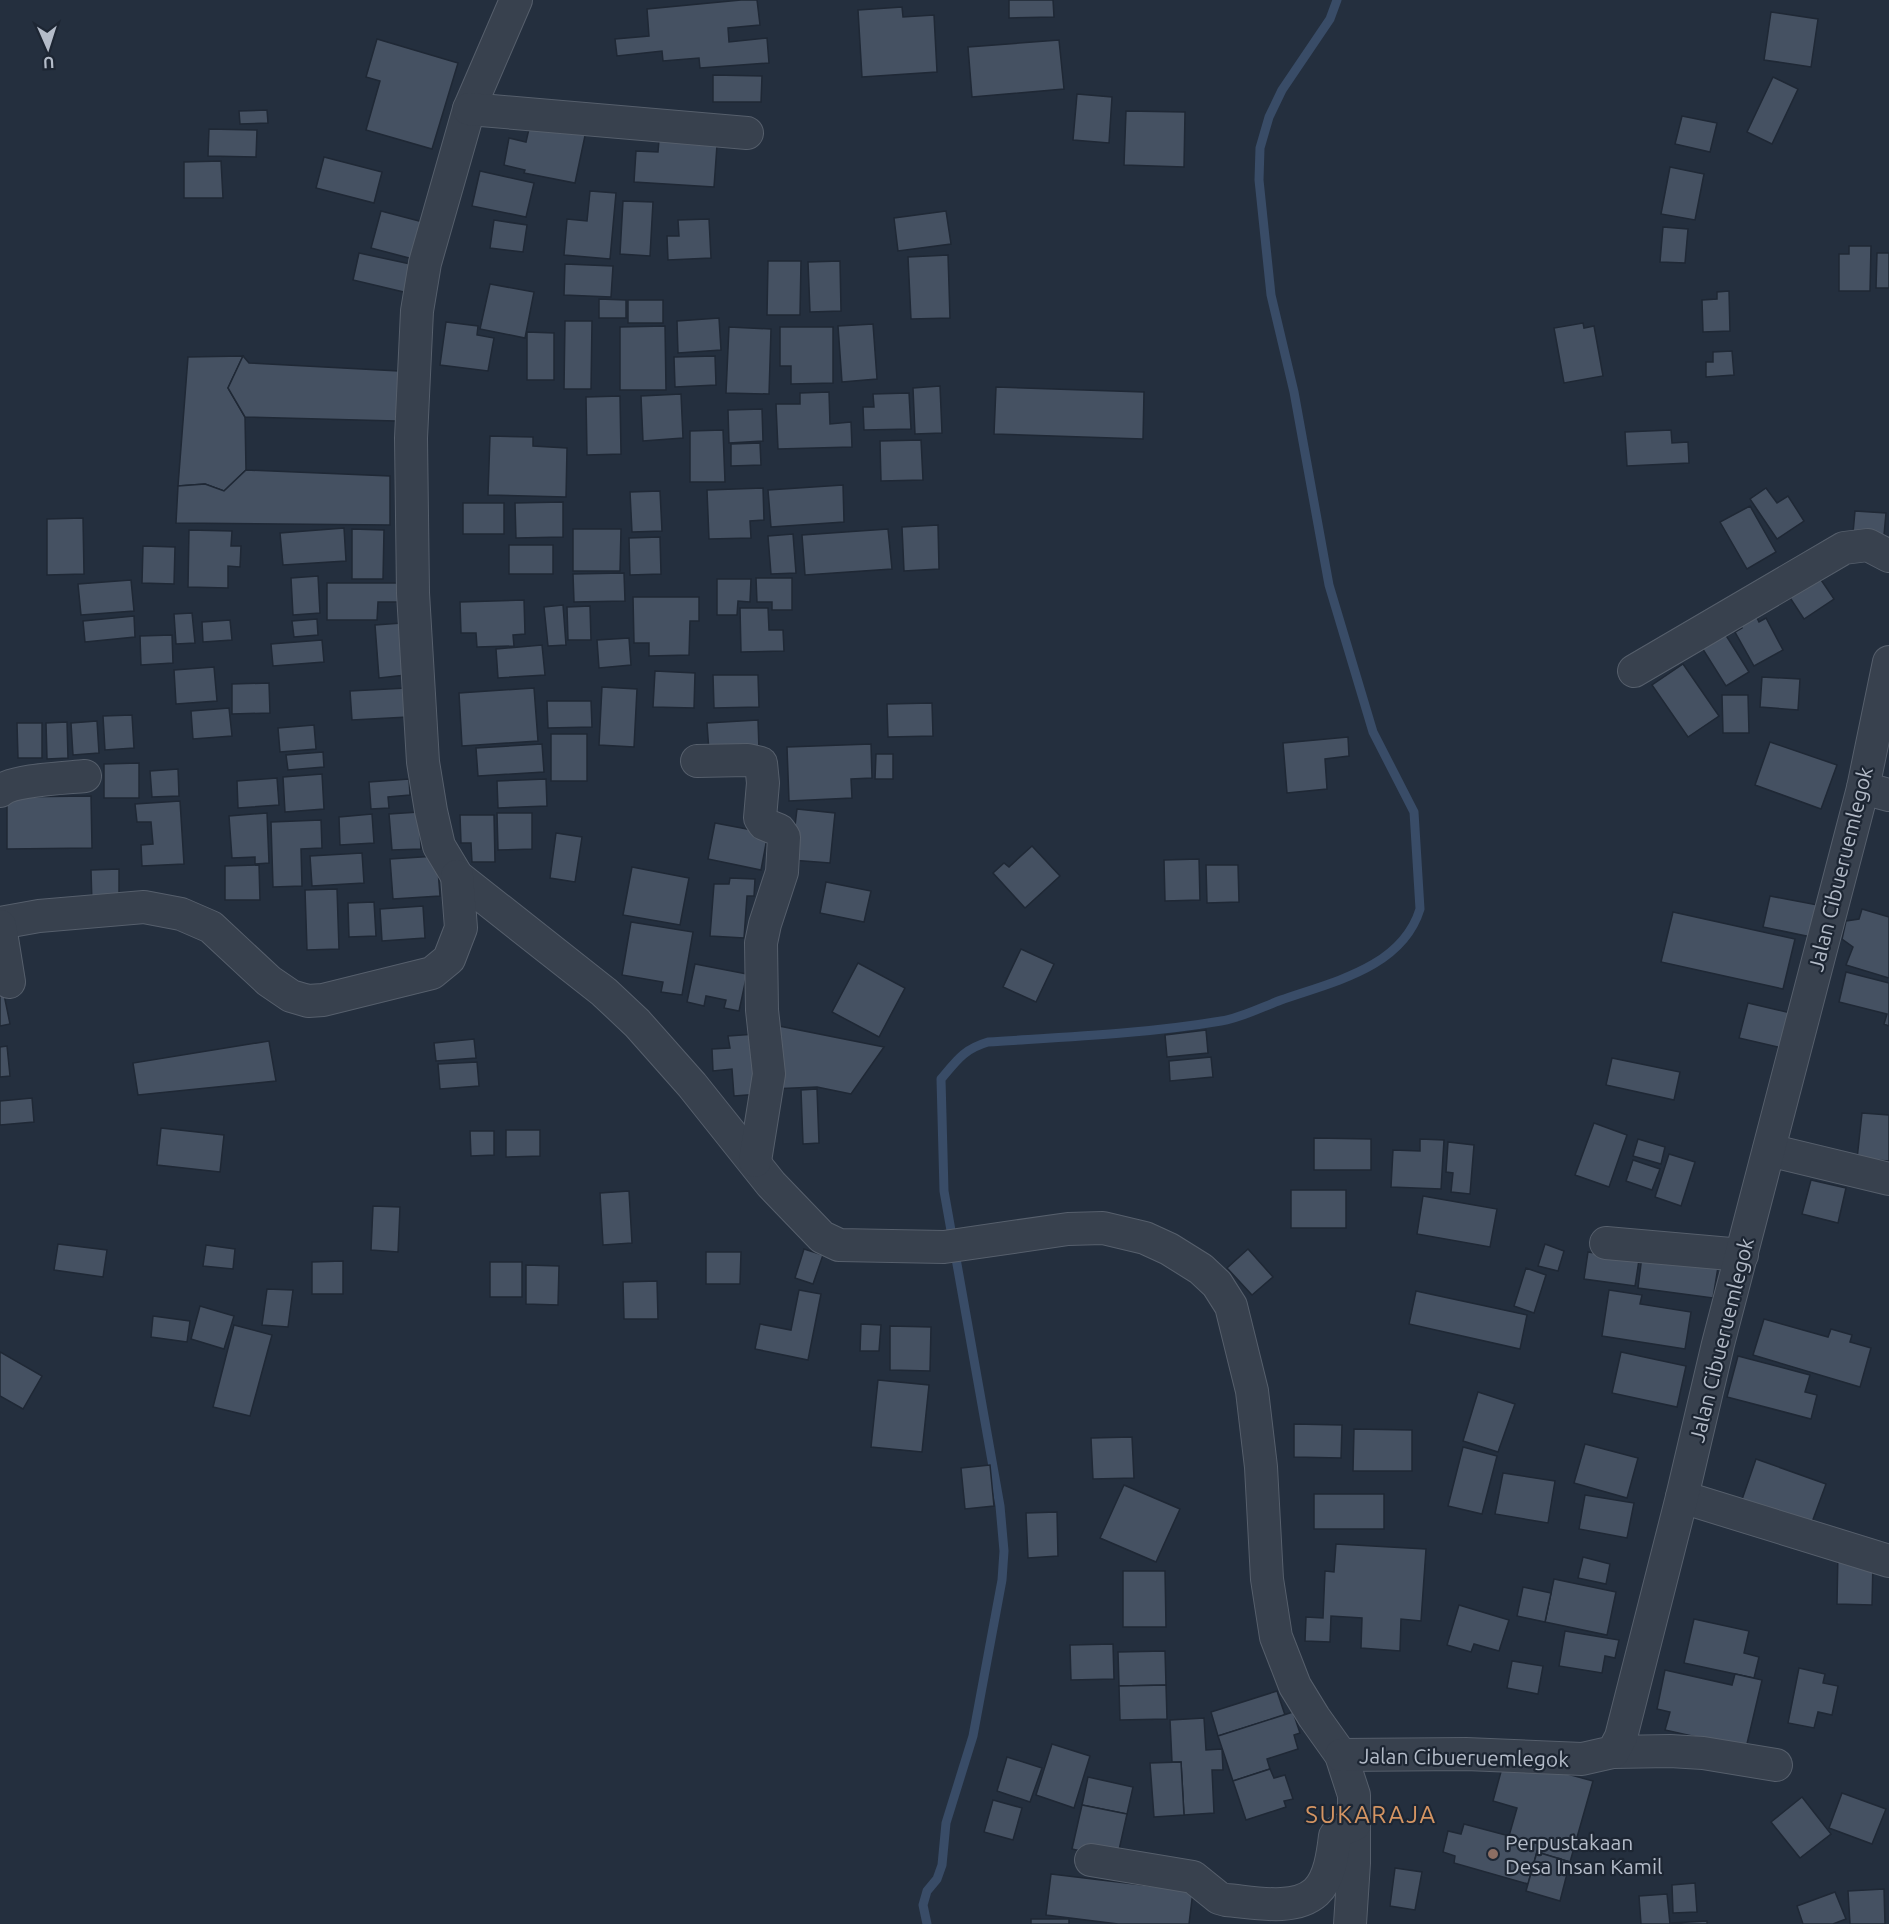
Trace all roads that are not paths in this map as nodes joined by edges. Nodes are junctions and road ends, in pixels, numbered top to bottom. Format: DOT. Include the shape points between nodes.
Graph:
graph roads {
  1 [pos="516,0"];
  2 [pos="469,109"];
  3 [pos="747,133"];
  4 [pos="1889,556"];
  5 [pos="1889,662"];
  6 [pos="1634,671"];
  7 [pos="697,761"];
  8 [pos="85,776"];
  9 [pos="0,791"];
  10 [pos="1876,791"];
  11 [pos="457,876"];
  12 [pos="0,925"];
  13 [pos="9,982"];
  14 [pos="1769,1150"];
  15 [pos="755,1161"];
  16 [pos="1889,1179"];
  17 [pos="1606,1243"];
  18 [pos="1742,1256"];
  19 [pos="1682,1497"];
  20 [pos="1889,1561"];
  21 [pos="1613,1752"];
  22 [pos="1341,1755"];
  23 [pos="1776,1765"];
  24 [pos="1355,1825"];
  25 [pos="1091,1860"];
  26 [pos="1350,1924"];
  1 -- 2 [label="street"];
  2 -- 3 [label="street"];
  2 -- 11 [label="street" via="425,263 417,311 411,438 413,593 423,762 439,846"];
  4 -- 6 [label="street" via="1868,545 1844,548"];
  5 -- 10 [label="street, Jalan Cibueruemlegok"];
  7 -- 15 [label="street" via="761,763 764,783 759,818 784,837 782,872 761,943 762,1010 769,1074"];
  8 -- 9 [label="street" via="16,785"];
  10 -- 14 [label="street, Jalan Cibueruemlegok"];
  11 -- 12 [label="street" via="461,928 449,959 432,973 323,1000 291,996 269,981 211,927 181,914 144,907 39,916"];
  11 -- 15 [label="street" via="604,992 637,1023"];
  12 -- 13 [label="street"];
  14 -- 16 [label="street"];
  14 -- 18 [label="street, Jalan Cibueruemlegok"];
  15 -- 22 [label="street" via="771,1184 822,1237 839,1245 959,1246 1068,1229 1103,1228 1145,1238 1169,1249 1217,1284 1231,1306 1252,1391 1267,1579 1276,1637 1295,1686"];
  17 -- 18 [label="street"];
  18 -- 19 [label="street, Jalan Cibueruemlegok"];
  19 -- 20 [label="street"];
  19 -- 21 [label="street, Jalan Cibueruemlegok" via="1621,1737"];
  21 -- 22 [label="street, Jalan Cibueruemlegok" via="1582,1760 1466,1754"];
  21 -- 23 [label="street" via="1703,1753"];
  22 -- 24 [label="street" via="1354,1795"];
  24 -- 25 [label="street" via="1335,1836 1326,1877 1316,1892 1293,1902 1226,1900 1192,1877"];
  24 -- 26 [label="street"];
}
